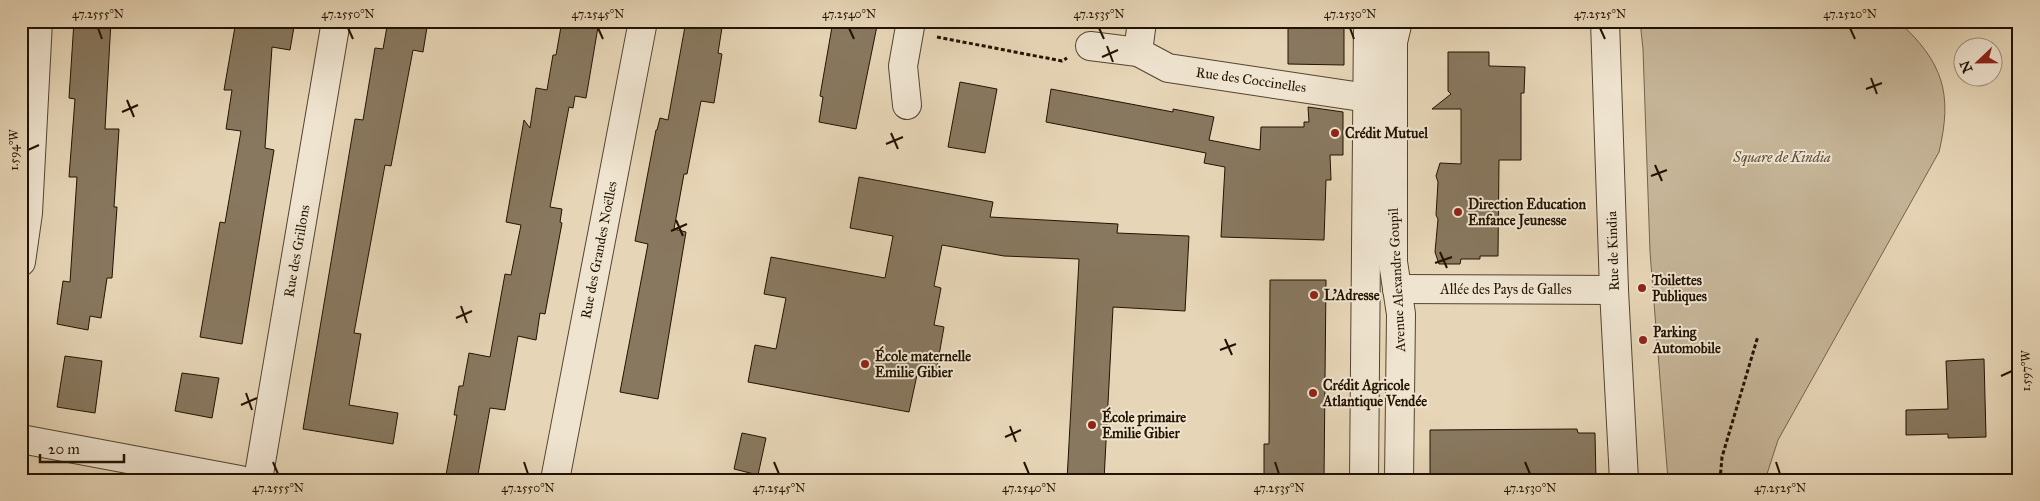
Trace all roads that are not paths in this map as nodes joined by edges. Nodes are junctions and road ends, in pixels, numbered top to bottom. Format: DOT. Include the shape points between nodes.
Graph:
graph roads {
  1 [pos="38,21"];
  2 [pos="336,21"];
  3 [pos="643,21"];
  4 [pos="1142,21"];
  5 [pos="1368,21"];
  6 [pos="1398,21"];
  7 [pos="1606,21"];
  8 [pos="910,26"];
  9 [pos="1090,46"];
  10 [pos="1138,52"];
  11 [pos="1368,98"];
  12 [pos="907,106"];
  13 [pos="21,262"];
  14 [pos="1397,289"];
  15 [pos="1614,290"];
  16 [pos="21,439"];
  17 [pos="194,476"];
  18 [pos="240,480"];
  19 [pos="258,480"];
  20 [pos="555,480"];
  21 [pos="1364,480"];
  22 [pos="1399,480"];
  23 [pos="1624,480"];
  1 -- 13 [label="street" via="28,213"];
  2 -- 19 [label="street, Rue des Grillons"];
  3 -- 20 [label="street, Rue des Grandes Noëlles"];
  4 -- 10 [label="street"];
  5 -- 11 [label="street, Avenue Alexandre Goupil"];
  6 -- 14 [label="street, Avenue Alexandre Goupil" via="1394,42 1393,225"];
  7 -- 15 [label="street, Rue de Kindia"];
  8 -- 12 [label="street" via="903,66"];
  9 -- 10 [label="street, Rue des Coccinelles"];
  10 -- 11 [label="street, Rue des Coccinelles" via="1168,68"];
  11 -- 21 [label="street, Avenue Alexandre Goupil"];
  14 -- 15 [label="street, Allée des Pays de Galles"];
  14 -- 22 [label="street, Avenue Alexandre Goupil" via="1401,314"];
  15 -- 23 [label="street, Rue de Kindia"];
  16 -- 17 [label="street"];
  17 -- 18 [label="street"];
}
